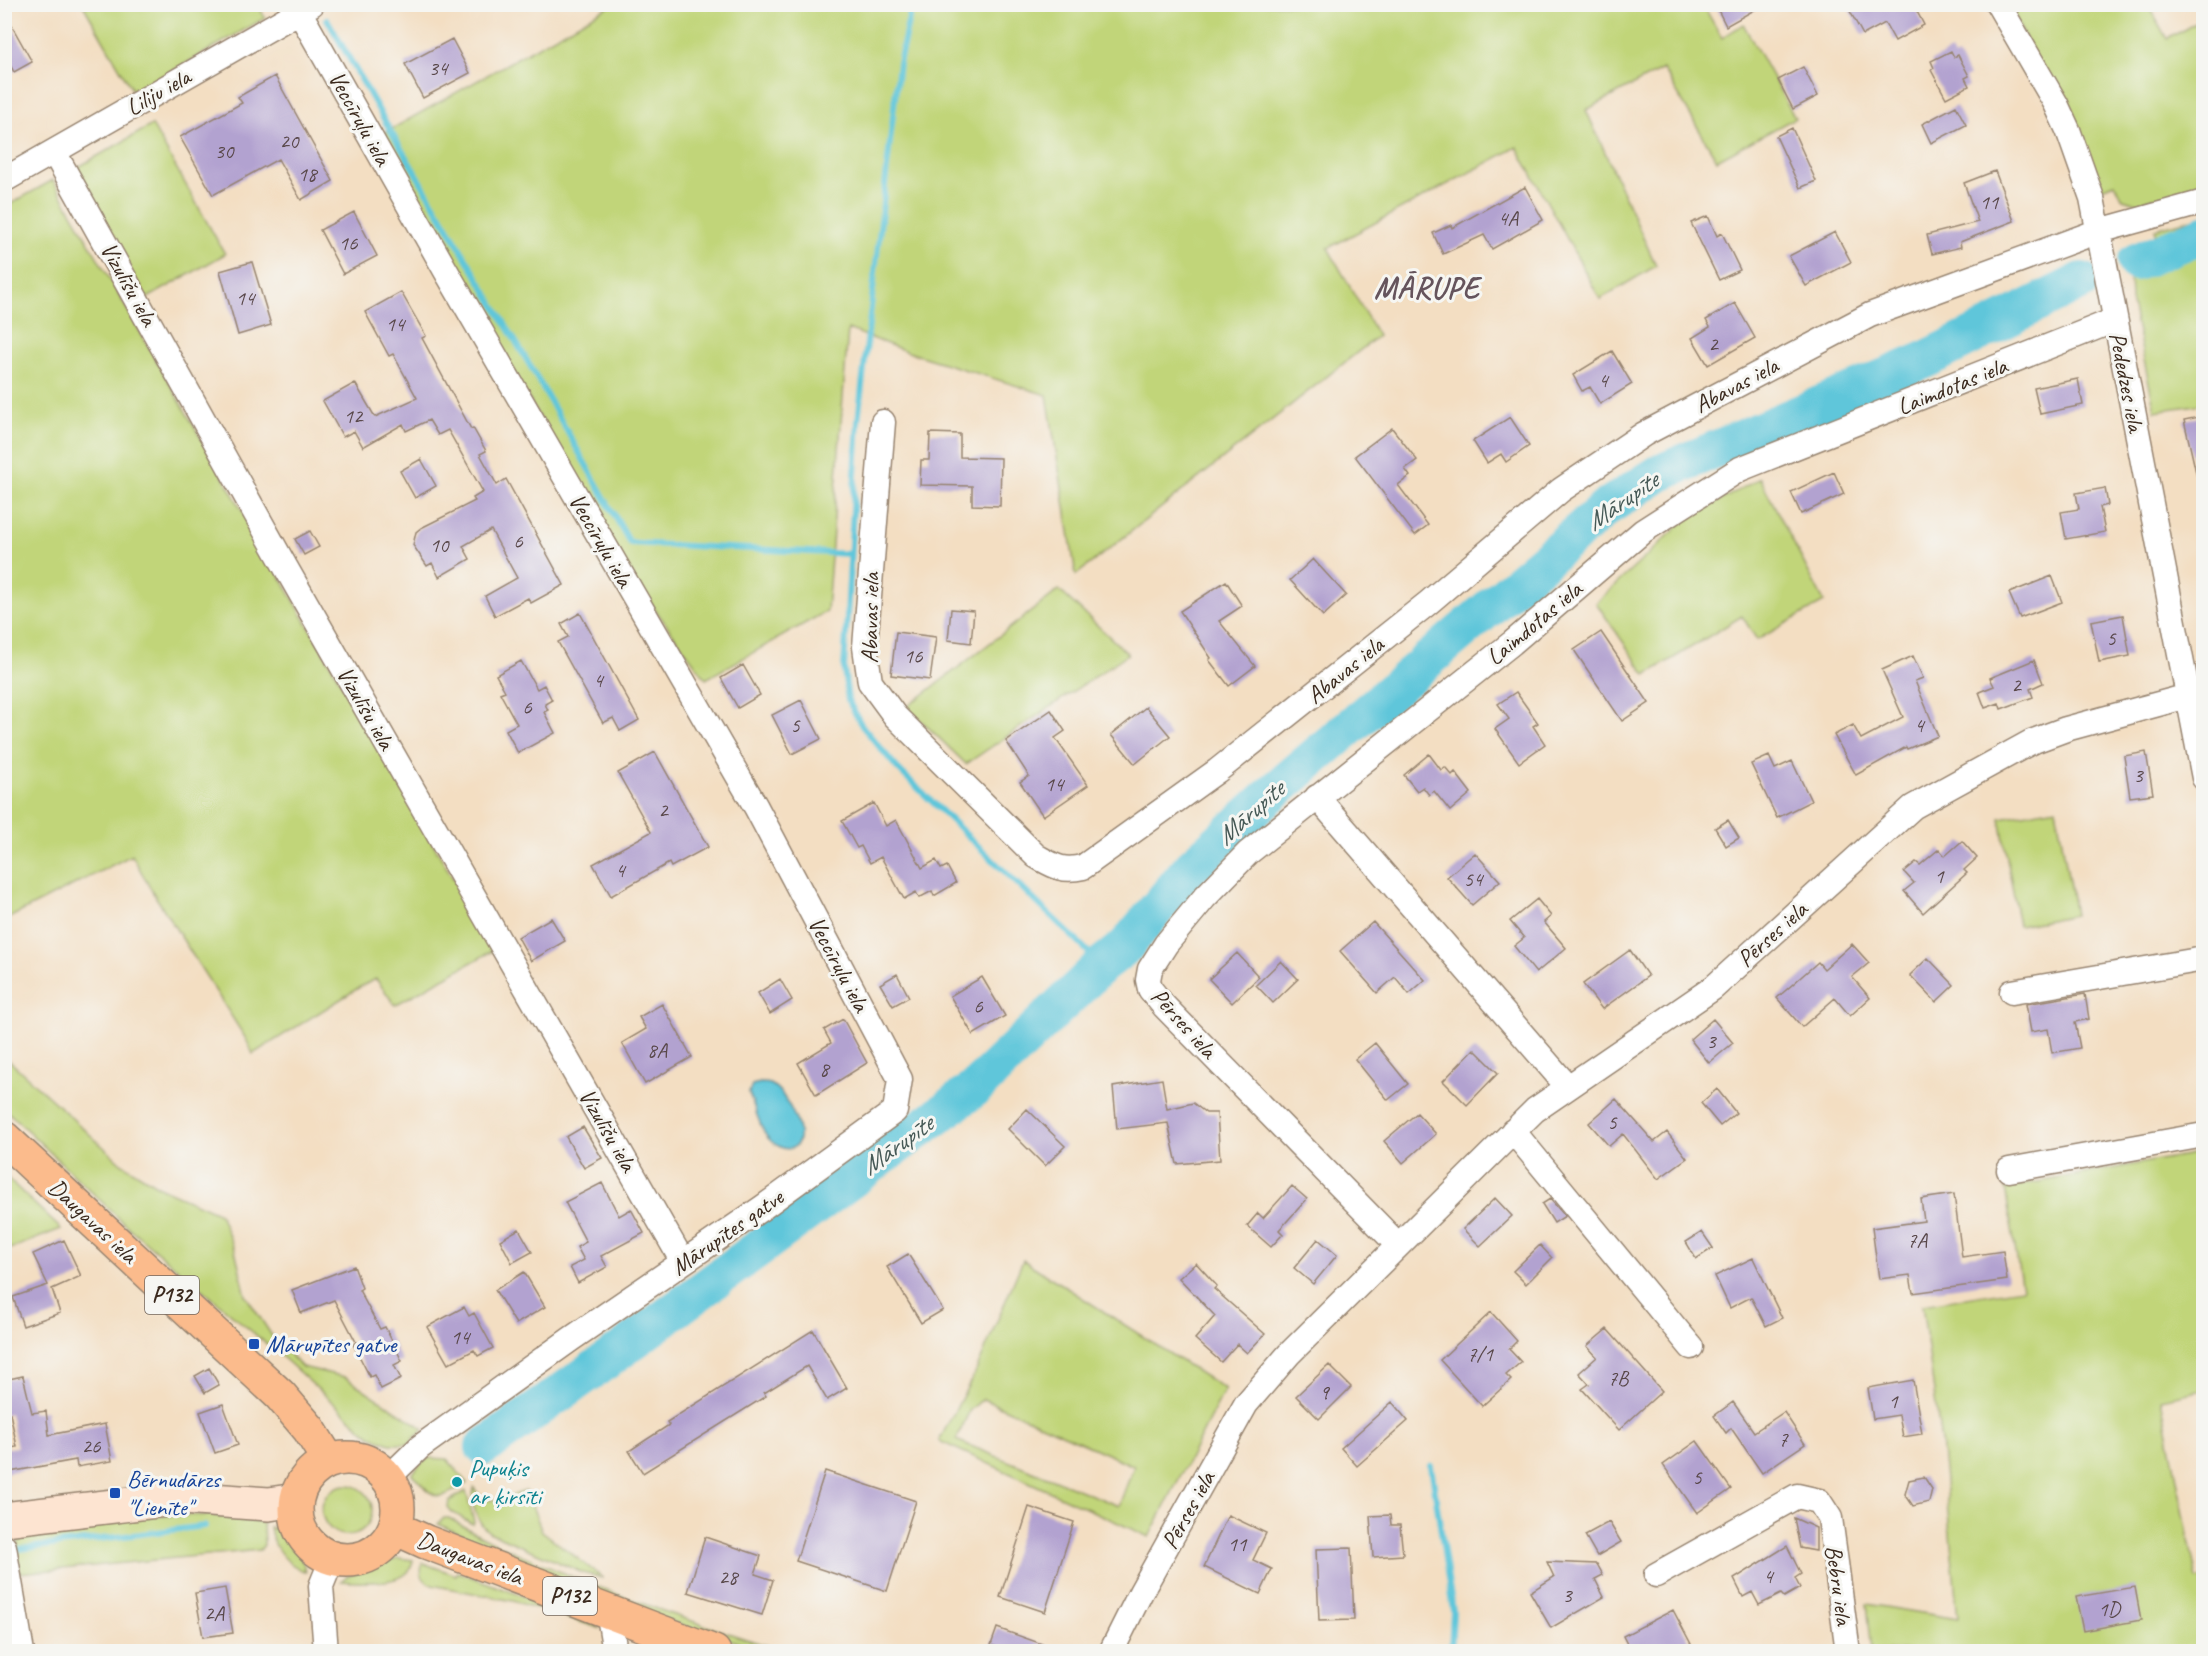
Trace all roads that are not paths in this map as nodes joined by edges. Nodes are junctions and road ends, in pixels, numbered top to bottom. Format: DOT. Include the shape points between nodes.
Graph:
graph roads {
  1 [pos="1998,4"];
  2 [pos="302,7"];
  3 [pos="54,152"];
  4 [pos="4,180"];
  5 [pos="2204,202"];
  6 [pos="2099,231"];
  7 [pos="2115,320"];
  8 [pos="883,422"];
  9 [pos="2188,696"];
  10 [pos="2204,778"];
  11 [pos="1317,797"];
  12 [pos="2204,958"];
  13 [pos="2012,992"];
  14 [pos="900,1079"];
  15 [pos="1568,1087"];
  16 [pos="1513,1131"];
  17 [pos="2204,1135"];
  18 [pos="4,1138"];
  19 [pos="2009,1170"];
  20 [pos="1398,1245"];
  21 [pos="683,1262"];
  22 [pos="1691,1347"];
  23 [pos="329,1461"];
  24 [pos="388,1478"];
  25 [pos="296,1500"];
  26 [pos="4,1519"];
  27 [pos="395,1528"];
  28 [pos="4,1547"];
  29 [pos="332,1559"];
  30 [pos="1656,1575"];
  31 [pos="608,1610"];
  32 [pos="22,1652"];
  33 [pos="326,1652"];
  34 [pos="615,1652"];
  35 [pos="714,1652"];
  36 [pos="1111,1652"];
  37 [pos="1848,1652"];
  1 -- 6 [label="street, Pededzes iela" via="2068,130"];
  2 -- 3 [label="street, Liliju iela"];
  2 -- 14 [label="street, Veccīruļu iela" via="476,323 756,807"];
  3 -- 4 [label="street, Liliju iela"];
  3 -- 21 [label="street, Vizulīšu iela" via="296,587"];
  5 -- 6 [label="street"];
  6 -- 7 [label="street, Pededzes iela"];
  6 -- 8 [label="street, Abavas iela" via="1870,315 1644,434 1561,490 1428,603 1217,771 1083,867 1071,870 1036,856 895,716 870,682 865,647"];
  7 -- 9 [label="street, Pededzes iela"];
  7 -- 11 [label="street, Laimdotas iela" via="1740,469 1643,531 1512,644"];
  9 -- 10 [label="street, Pededzes iela"];
  9 -- 15 [label="street, Pērses iela" via="2031,742 1913,807 1713,988"];
  11 -- 15 [label="street"];
  11 -- 20 [label="street, Pērses iela" via="1248,853 1205,897 1166,944 1150,969 1148,980 1150,989 1164,1006"];
  12 -- 13 [label="street"];
  14 -- 21 [label="street, Mārupītes gatve" via="895,1111"];
  15 -- 16 [label="street, Pērses iela" via="1534,1110"];
  16 -- 20 [label="street, Pērses iela"];
  16 -- 22 [label="street"];
  17 -- 19 [label="street"];
  18 -- 23 [label="main road, Daugavas iela / P132" via="280,1395 309,1429"];
  20 -- 36 [label="street, Pērses iela" via="1289,1353 1246,1404"];
  21 -- 24 [label="street, Mārupītes gatve" via="420,1447"];
  23 -- 24 [label="main road" via="361,1460"];
  23 -- 25 [label="main road" via="304,1481"];
  24 -- 27 [label="main road, Daugavas iela" via="396,1493"];
  25 -- 26 [label="street" via="269,1504 182,1498"];
  25 -- 29 [label="main road" via="295,1512 306,1541"];
  27 -- 29 [label="main road, Daugavas iela" via="378,1551 364,1558"];
  27 -- 31 [label="main road, Daugavas iela / P132"];
  28 -- 32 [label="street"];
  29 -- 33 [label="street" via="321,1586"];
  30 -- 37 [label="street, Bebru iela" via="1797,1496 1819,1501 1830,1518"];
  31 -- 34 [label="street"];
  31 -- 35 [label="main road, Daugavas iela / P132"];
}
